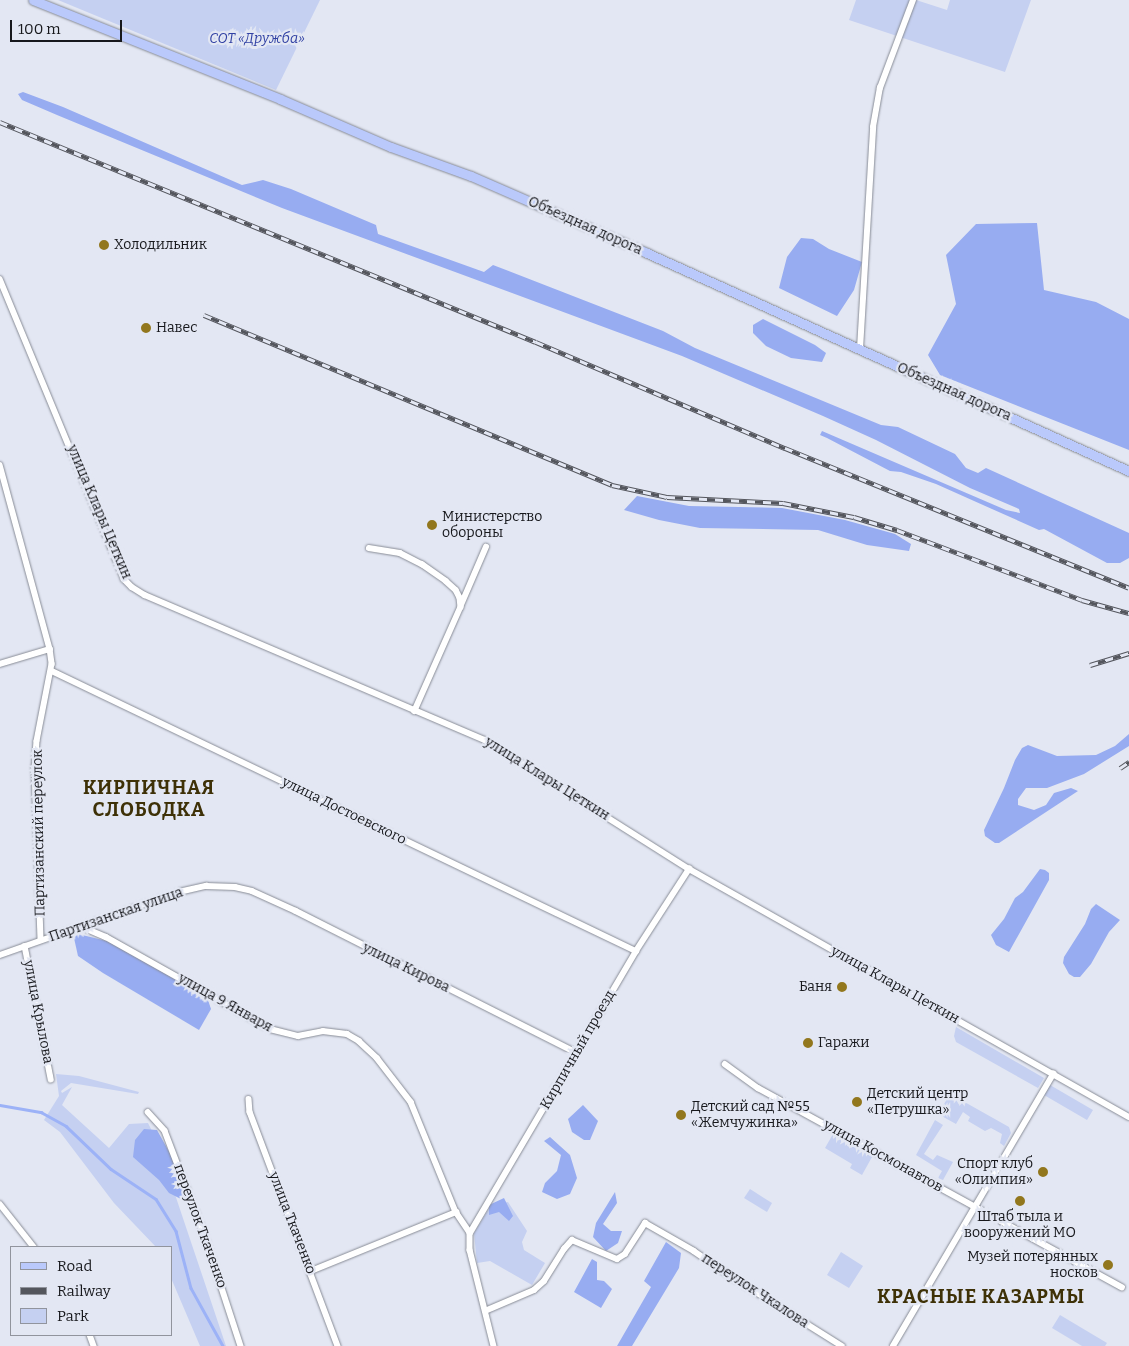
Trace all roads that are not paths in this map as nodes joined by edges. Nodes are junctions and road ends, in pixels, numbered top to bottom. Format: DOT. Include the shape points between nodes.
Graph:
graph roads {
  1 [pos="33,0"];
  2 [pos="913,0"];
  3 [pos="0,279"];
  4 [pos="860,349"];
  5 [pos="0,464"];
  6 [pos="1129,471"];
  7 [pos="486,547"];
  8 [pos="369,548"];
  9 [pos="460,607"];
  10 [pos="50,649"];
  11 [pos="0,664"];
  12 [pos="52,671"];
  13 [pos="414,711"];
  14 [pos="689,869"];
  15 [pos="235,887"];
  16 [pos="80,926"];
  17 [pos="41,940"];
  18 [pos="25,946"];
  19 [pos="636,951"];
  20 [pos="0,955"];
  21 [pos="577,1052"];
  22 [pos="725,1064"];
  23 [pos="1053,1074"];
  24 [pos="52,1079"];
  25 [pos="249,1099"];
  26 [pos="148,1112"];
  27 [pos="1129,1117"];
  28 [pos="0,1204"];
  29 [pos="974,1208"];
  30 [pos="456,1212"];
  31 [pos="470,1232"];
  32 [pos="33,1246"];
  33 [pos="311,1271"];
  34 [pos="1122,1287"];
  35 [pos="485,1310"];
  36 [pos="242,1346"];
  37 [pos="338,1346"];
  38 [pos="494,1346"];
  39 [pos="842,1346"];
  40 [pos="893,1346"];
  1 -- 4 [label="main road, Объездная дорога" via="391,147 471,176"];
  2 -- 4 [label="street" via="880,88 873,128"];
  3 -- 13 [label="street, улица Клары Цеткин" via="124,579 146,596"];
  4 -- 6 [label="main road, Объездная дорога"];
  5 -- 10 [label="street, Партизанский переулок"];
  7 -- 9 [label="street"];
  8 -- 9 [label="street" via="400,554 422,564 456,590"];
  9 -- 13 [label="street"];
  10 -- 11 [label="street"];
  10 -- 12 [label="street, Партизанский переулок"];
  12 -- 17 [label="street, Партизанский переулок" via="37,741"];
  12 -- 19 [label="street, улица Достоевского"];
  13 -- 14 [label="street, улица Клары Цеткин" via="503,749"];
  14 -- 19 [label="street, Кирпичный проезд"];
  14 -- 23 [label="street, улица Клары Цеткин"];
  15 -- 16 [label="street, Партизанская улица" via="206,886 179,892"];
  15 -- 21 [label="street, улица Кирова" via="252,891 296,911"];
  16 -- 17 [label="street, Партизанская улица"];
  16 -- 30 [label="street, улица 9 Января" via="106,937 270,1029 298,1036 334,1031 359,1041 377,1058 411,1102"];
  17 -- 18 [label="street, Партизанская улица"];
  18 -- 20 [label="street, Партизанская улица"];
  18 -- 24 [label="street, улица Крылова"];
  19 -- 21 [label="street, Кирпичный проезд"];
  21 -- 31 [label="street, Кирпичный проезд"];
  22 -- 29 [label="street, улица Космонавтов" via="758,1088"];
  23 -- 27 [label="street, улица Клары Цеткин"];
  23 -- 29 [label="street"];
  25 -- 33 [label="street, улица Ткаченко" via="250,1112"];
  26 -- 36 [label="street, переулок Ткаченко" via="166,1131"];
  28 -- 32 [label="street"];
  29 -- 34 [label="street, улица Космонавтов"];
  29 -- 40 [label="street"];
  30 -- 31 [label="street, улица 9 Января"];
  30 -- 33 [label="street"];
  31 -- 35 [label="street" via="470,1250"];
  33 -- 37 [label="street, улица Ткаченко"];
  35 -- 38 [label="street"];
  35 -- 39 [label="street, переулок Чкалова" via="534,1290 544,1281 572,1240 617,1259 625,1254 645,1223"];
}
